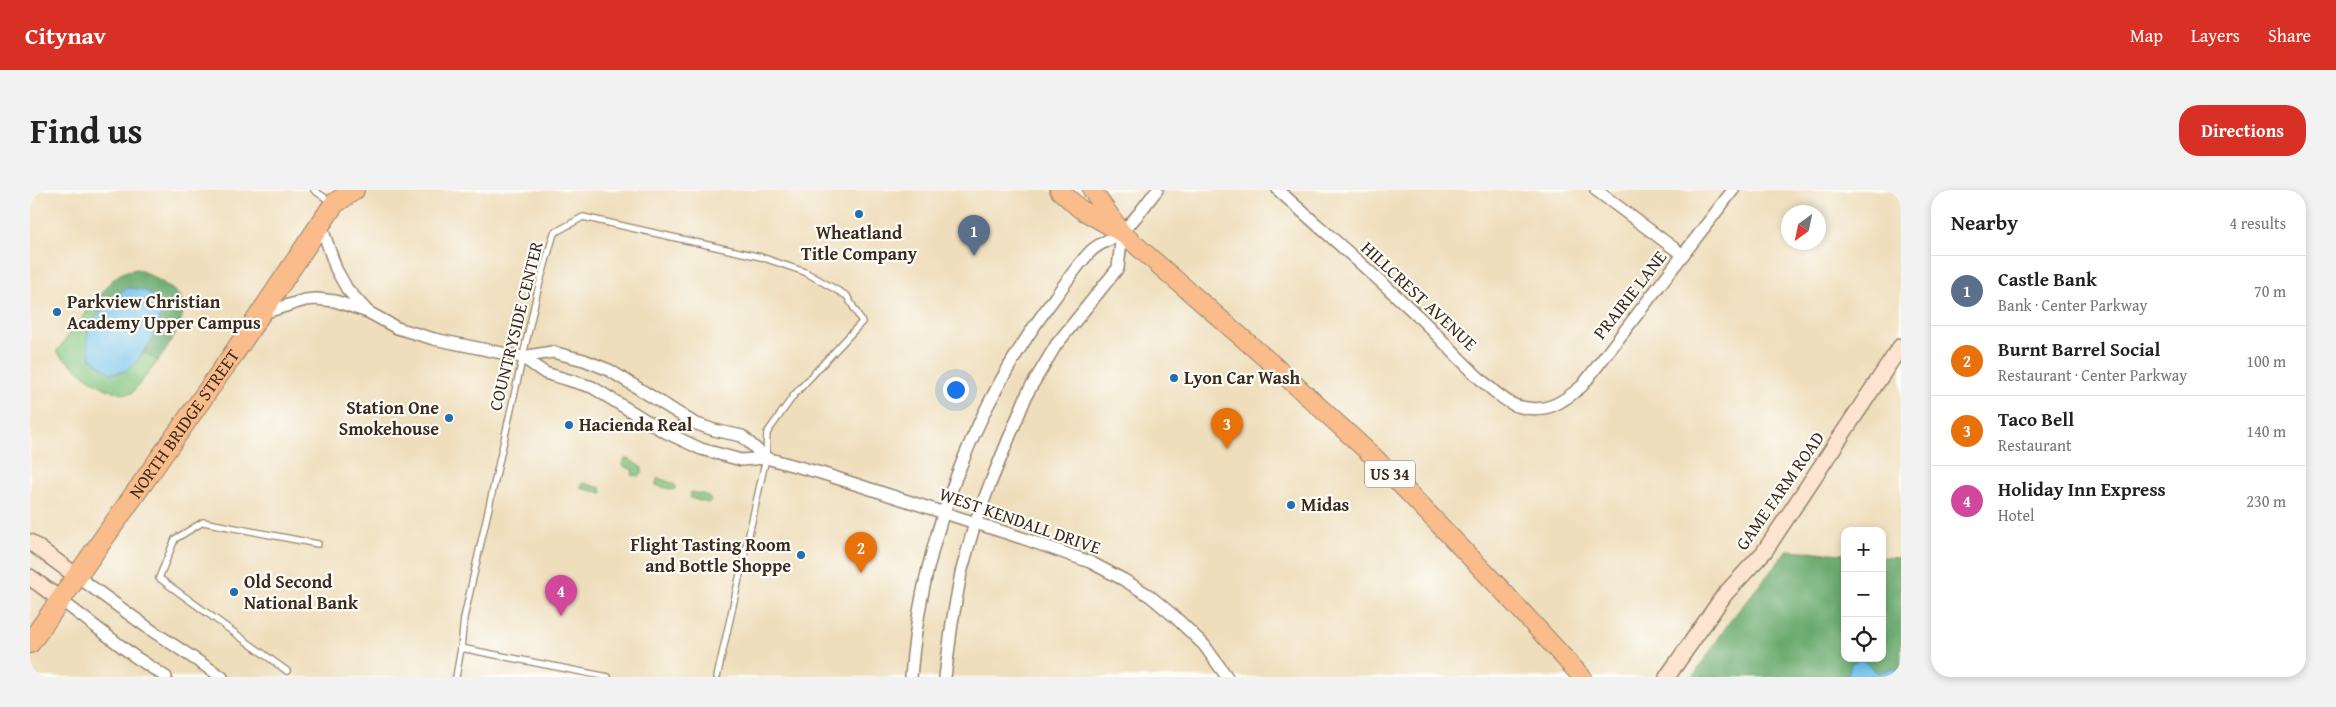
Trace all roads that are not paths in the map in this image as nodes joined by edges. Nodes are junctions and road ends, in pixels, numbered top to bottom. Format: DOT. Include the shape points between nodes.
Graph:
graph roads {
  1 [pos="314,190"];
  2 [pos="354,190"];
  3 [pos="1059,190"];
  4 [pos="1092,190"];
  5 [pos="1157,190"];
  6 [pos="1278,190"];
  7 [pos="1596,190"];
  8 [pos="1733,190"];
  9 [pos="334,197"];
  10 [pos="321,225"];
  11 [pos="1122,232"];
  12 [pos="1683,255"];
  13 [pos="368,312"];
  14 [pos="260,314"];
  15 [pos="1901,346"];
  16 [pos="522,357"];
  17 [pos="1544,410"];
  18 [pos="766,458"];
  19 [pos="944,513"];
  20 [pos="975,523"];
  21 [pos="30,542"];
  22 [pos="318,544"];
  23 [pos="30,577"];
  24 [pos="78,577"];
  25 [pos="62,601"];
  26 [pos="30,643"];
  27 [pos="461,648"];
  28 [pos="287,671"];
  29 [pos="166,677"];
  30 [pos="222,677"];
  31 [pos="456,677"];
  32 [pos="608,677"];
  33 [pos="716,677"];
  34 [pos="911,677"];
  35 [pos="945,677"];
  36 [pos="1227,677"];
  37 [pos="1582,677"];
  38 [pos="1667,677"];
  1 -- 9 [label="lane"];
  2 -- 9 [label="highway, NORTH BRIDGE STREET"];
  3 -- 11 [label="main road, US 34" via="1080,209"];
  4 -- 11 [label="main road, US 34"];
  5 -- 11 [label="street"];
  6 -- 17 [label="street, HILLCREST AVENUE" via="1422,319 1495,392 1516,406"];
  7 -- 12 [label="street"];
  8 -- 12 [label="street, PRAIRIE LANE"];
  9 -- 10 [label="highway, NORTH BRIDGE STREET"];
  10 -- 13 [label="street, WEST KENDALL DRIVE" via="336,269 347,289"];
  10 -- 14 [label="highway, NORTH BRIDGE STREET"];
  11 -- 19 [label="street" via="1092,250 1011,362 970,446"];
  11 -- 20 [label="street" via="1118,268 1056,345 1028,392"];
  11 -- 37 [label="main road, US 34" via="1375,458"];
  12 -- 17 [label="street, PRAIRIE LANE" via="1582,386 1568,398"];
  13 -- 14 [label="street, WEST KENDALL DRIVE" via="335,301 316,299"];
  13 -- 16 [label="street, WEST KENDALL DRIVE" via="397,328 434,339"];
  14 -- 24 [label="highway, NORTH BRIDGE STREET"];
  15 -- 38 [label="street, GAME FARM ROAD" via="1764,552 1724,594"];
  16 -- 18 [label="street, WEST KENDALL DRIVE" via="545,373 592,387 681,441 741,460"];
  16 -- 18 [label="street, WEST KENDALL DRIVE" via="552,352 609,370 694,423 742,436"];
  16 -- 18 [label="lane, COUNTRYSIDE CENTER" via="554,233 583,217 761,258 805,272 847,296 862,322 794,395 767,433"];
  16 -- 27 [label="lane, COUNTRYSIDE CENTER" via="464,618"];
  18 -- 19 [label="street, WEST KENDALL DRIVE"];
  18 -- 33 [label="lane, COUNTRYSIDE CENTER"];
  19 -- 20 [label="street, WEST KENDALL DRIVE"];
  19 -- 34 [label="street" via="921,603"];
  20 -- 35 [label="street" via="952,623"];
  20 -- 36 [label="street, WEST KENDALL DRIVE" via="1065,552 1124,580 1150,596 1181,622 1204,645"];
  21 -- 24 [label="street"];
  22 -- 28 [label="lane" via="203,522 175,539 159,578"];
  23 -- 25 [label="street"];
  24 -- 25 [label="highway, NORTH BRIDGE STREET"];
  24 -- 30 [label="street"];
  25 -- 26 [label="highway, NORTH BRIDGE STREET"];
  25 -- 29 [label="street"];
  27 -- 31 [label="lane, COUNTRYSIDE CENTER"];
  27 -- 32 [label="lane"];
}
